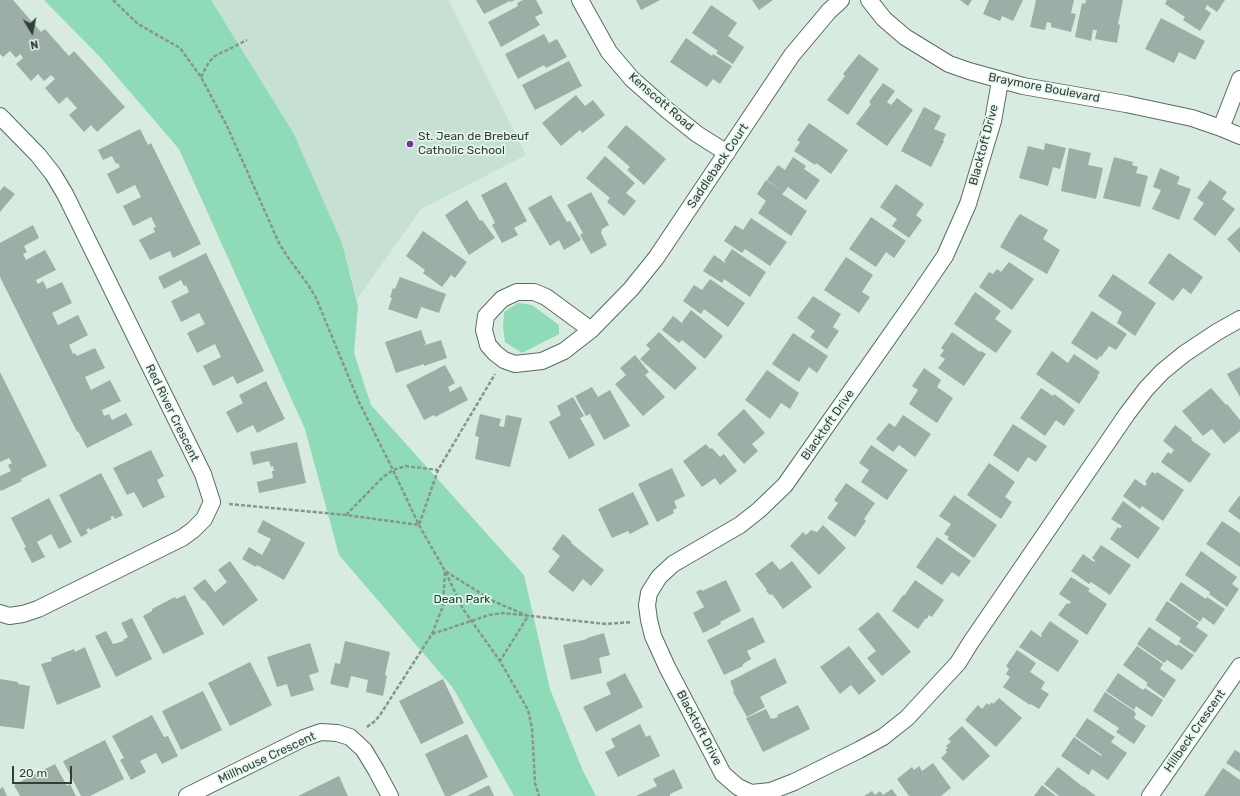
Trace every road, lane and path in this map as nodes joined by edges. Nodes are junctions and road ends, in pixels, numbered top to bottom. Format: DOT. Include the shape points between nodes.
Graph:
graph roads {
  1 [pos="113,0"];
  2 [pos="580,0"];
  3 [pos="841,0"];
  4 [pos="869,0"];
  5 [pos="247,40"];
  6 [pos="201,77"];
  7 [pos="1240,79"];
  8 [pos="1000,81"];
  9 [pos="0,116"];
  10 [pos="1221,128"];
  11 [pos="1240,136"];
  12 [pos="727,153"];
  13 [pos="1240,319"];
  14 [pos="591,330"];
  15 [pos="504,360"];
  16 [pos="393,470"];
  17 [pos="438,470"];
  18 [pos="212,502"];
  19 [pos="346,515"];
  20 [pos="419,525"];
  21 [pos="445,571"];
  22 [pos="0,613"];
  23 [pos="528,616"];
  24 [pos="649,620"];
  25 [pos="471,621"];
  26 [pos="432,634"];
  27 [pos="500,660"];
  28 [pos="1240,666"];
  29 [pos="350,737"];
  30 [pos="187,796"];
  31 [pos="390,796"];
  32 [pos="539,796"];
  33 [pos="1150,796"];
  1 -- 6 [label="path" via="138,24 180,48"];
  2 -- 12 [label="street, Kenscott Road" via="610,52 632,79 697,134"];
  3 -- 12 [label="street, Saddleback Court" via="792,55"];
  4 -- 8 [label="street, Braymore Boulevard" via="884,19 905,37 929,52 949,64"];
  5 -- 6 [label="path" via="215,56"];
  6 -- 16 [label="path" via="279,243 314,295 359,402"];
  7 -- 10 [label="street"];
  8 -- 10 [label="street, Braymore Boulevard" via="1192,118"];
  8 -- 24 [label="street, Blacktoft Drive" via="993,121 968,204 945,256 786,485 740,525 681,558 666,570 649,593"];
  9 -- 18 [label="street, Red River Crescent" via="38,155 65,194 203,474"];
  10 -- 11 [label="street, Braymore Boulevard"];
  12 -- 14 [label="street, Saddleback Court" via="656,258 631,289"];
  13 -- 24 [label="street, Blacktoft Drive" via="1184,354 1146,389 958,663 907,718 859,750 772,791 751,793 738,787 724,774 705,740 667,667"];
  14 -- 15 [label="street, Saddleback Court" via="564,351 542,361 515,364"];
  14 -- 15 [label="street" via="546,296 534,292 517,292 502,299 486,316 484,330 488,345"];
  15 -- 17 [label="path"];
  16 -- 17 [label="path" via="406,466"];
  16 -- 19 [label="path"];
  16 -- 20 [label="path"];
  17 -- 20 [label="path"];
  18 -- 19 [label="path"];
  18 -- 22 [label="street" via="204,519 182,538 38,609 9,616"];
  19 -- 20 [label="path"];
  20 -- 21 [label="path"];
  21 -- 23 [label="path" via="493,601"];
  21 -- 25 [label="path"];
  21 -- 26 [label="path" via="443,606"];
  23 -- 24 [label="path" via="606,624"];
  23 -- 25 [label="path" via="503,613"];
  23 -- 27 [label="path"];
  25 -- 26 [label="path"];
  25 -- 27 [label="path"];
  26 -- 29 [label="path" via="377,719"];
  27 -- 32 [label="path" via="529,714 535,783"];
  28 -- 33 [label="street, Hillbeck Crescent"];
  29 -- 30 [label="street, Millhouse Crescent" via="322,732 304,738"];
  29 -- 31 [label="street" via="364,750"];
}
